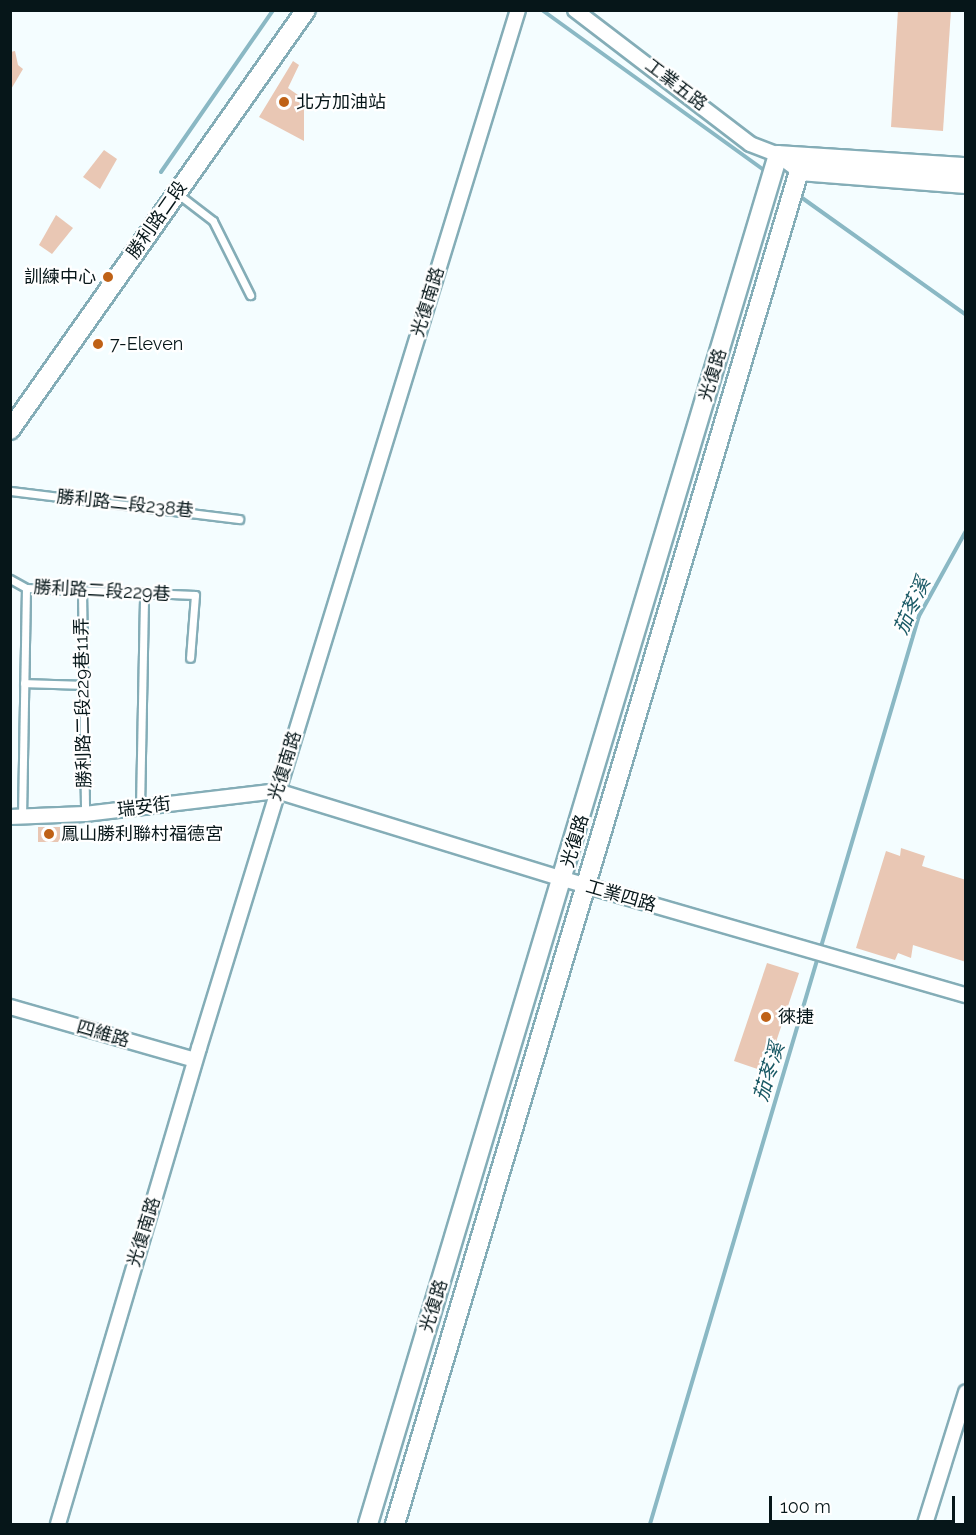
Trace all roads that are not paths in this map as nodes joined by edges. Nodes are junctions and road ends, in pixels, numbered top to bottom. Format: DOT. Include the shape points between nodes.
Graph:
graph roads {
  1 [pos="306,10"];
  2 [pos="575,10"];
  3 [pos="517,15"];
  4 [pos="778,155"];
  5 [pos="966,167"];
  6 [pos="799,171"];
  7 [pos="966,184"];
  8 [pos="176,193"];
  9 [pos="250,295"];
  10 [pos="10,430"];
  11 [pos="10,491"];
  12 [pos="239,519"];
  13 [pos="10,579"];
  14 [pos="26,588"];
  15 [pos="82,591"];
  16 [pos="144,593"];
  17 [pos="190,658"];
  18 [pos="24,683"];
  19 [pos="83,685"];
  20 [pos="277,791"];
  21 [pos="140,808"];
  22 [pos="85,814"];
  23 [pos="16,817"];
  24 [pos="563,879"];
  25 [pos="584,885"];
  26 [pos="966,995"];
  27 [pos="10,1007"];
  28 [pos="195,1060"];
  29 [pos="966,1392"];
  30 [pos="58,1524"];
  31 [pos="368,1524"];
  32 [pos="395,1524"];
  33 [pos="925,1524"];
  1 -- 8 [label="street, 勝利路二段"];
  2 -- 4 [label="street, 工業五路" via="750,144"];
  3 -- 20 [label="street, 光復南路"];
  4 -- 5 [label="street, 工業五路"];
  4 -- 6 [label="street, 工業五路"];
  4 -- 24 [label="street, 光復路"];
  6 -- 7 [label="street"];
  6 -- 25 [label="street, 光復路"];
  8 -- 9 [label="lane" via="213,221"];
  8 -- 10 [label="street, 勝利路二段"];
  11 -- 12 [label="lane, 勝利路二段238巷"];
  13 -- 14 [label="lane, 勝利路二段229巷"];
  14 -- 15 [label="lane, 勝利路二段229巷"];
  14 -- 18 [label="lane"];
  15 -- 16 [label="lane, 勝利路二段229巷"];
  15 -- 19 [label="lane, 勝利路二段229巷11弄"];
  16 -- 17 [label="lane, 勝利路二段229巷" via="195,595"];
  16 -- 21 [label="lane"];
  18 -- 19 [label="lane"];
  18 -- 23 [label="lane"];
  19 -- 22 [label="lane, 勝利路二段229巷11弄"];
  20 -- 21 [label="street, 瑞安街"];
  20 -- 24 [label="street, 工業四路"];
  20 -- 28 [label="street, 光復南路"];
  21 -- 22 [label="street, 瑞安街"];
  22 -- 23 [label="street, 瑞安街"];
  24 -- 25 [label="street, 工業四路"];
  24 -- 31 [label="street, 光復路"];
  25 -- 26 [label="street, 工業四路"];
  25 -- 32 [label="street, 光復路"];
  27 -- 28 [label="street, 四維路"];
  28 -- 30 [label="street, 光復南路"];
  29 -- 33 [label="street"];
}
